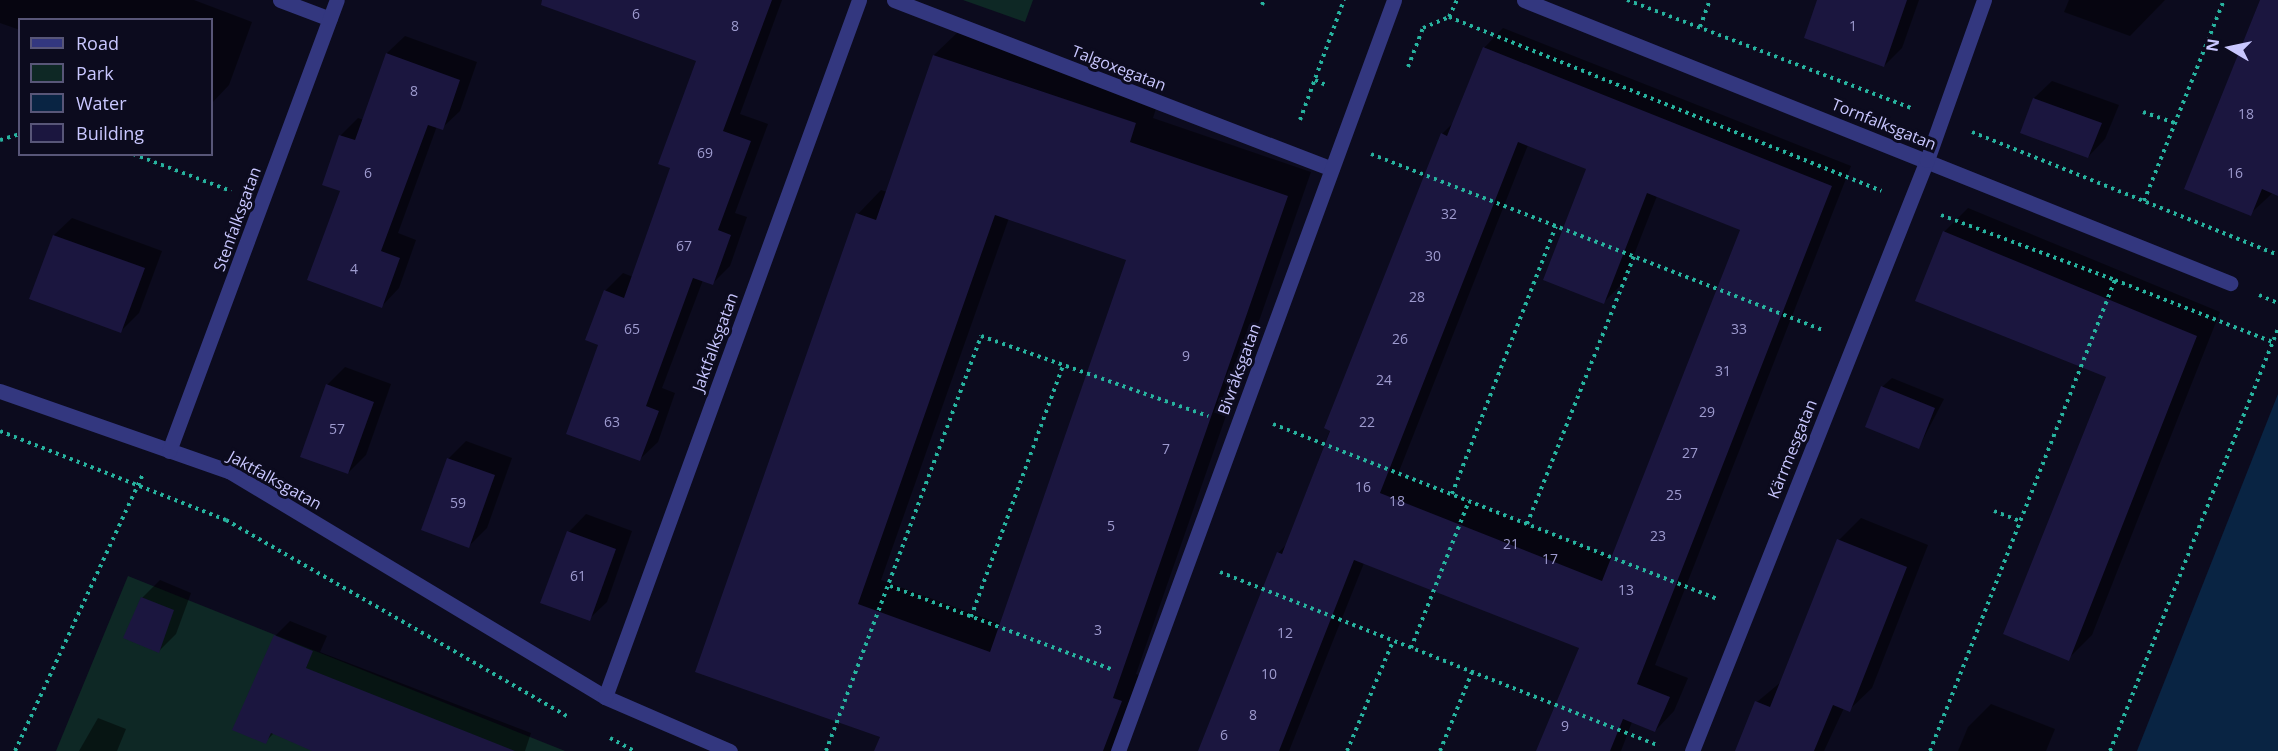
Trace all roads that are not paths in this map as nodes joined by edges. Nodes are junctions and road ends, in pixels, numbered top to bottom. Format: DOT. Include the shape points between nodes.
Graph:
graph roads {
  1 [pos="279,0"];
  2 [pos="337,0"];
  3 [pos="859,0"];
  4 [pos="894,0"];
  5 [pos="1394,0"];
  6 [pos="1524,0"];
  7 [pos="1984,0"];
  8 [pos="330,19"];
  9 [pos="1927,160"];
  10 [pos="1332,169"];
  11 [pos="2230,283"];
  12 [pos="0,391"];
  13 [pos="170,451"];
  14 [pos="605,697"];
  15 [pos="730,751"];
  16 [pos="1118,751"];
  17 [pos="1692,751"];
  1 -- 8 [label="street"];
  2 -- 8 [label="street, Stenfalksgatan"];
  3 -- 14 [label="street, Jaktfalksgatan"];
  4 -- 10 [label="street, Talgoxegatan"];
  5 -- 10 [label="street, Bivråksgatan"];
  6 -- 9 [label="street, Tornfalksgatan"];
  7 -- 9 [label="street, Kärrmesgatan"];
  8 -- 13 [label="street, Stenfalksgatan"];
  9 -- 11 [label="street, Tornfalksgatan"];
  9 -- 17 [label="street, Kärrmesgatan"];
  10 -- 16 [label="street, Bivråksgatan"];
  12 -- 13 [label="street, Jaktfalksgatan"];
  13 -- 14 [label="street, Jaktfalksgatan" via="229,471"];
  14 -- 15 [label="street, Jaktfalksgatan"];
}
